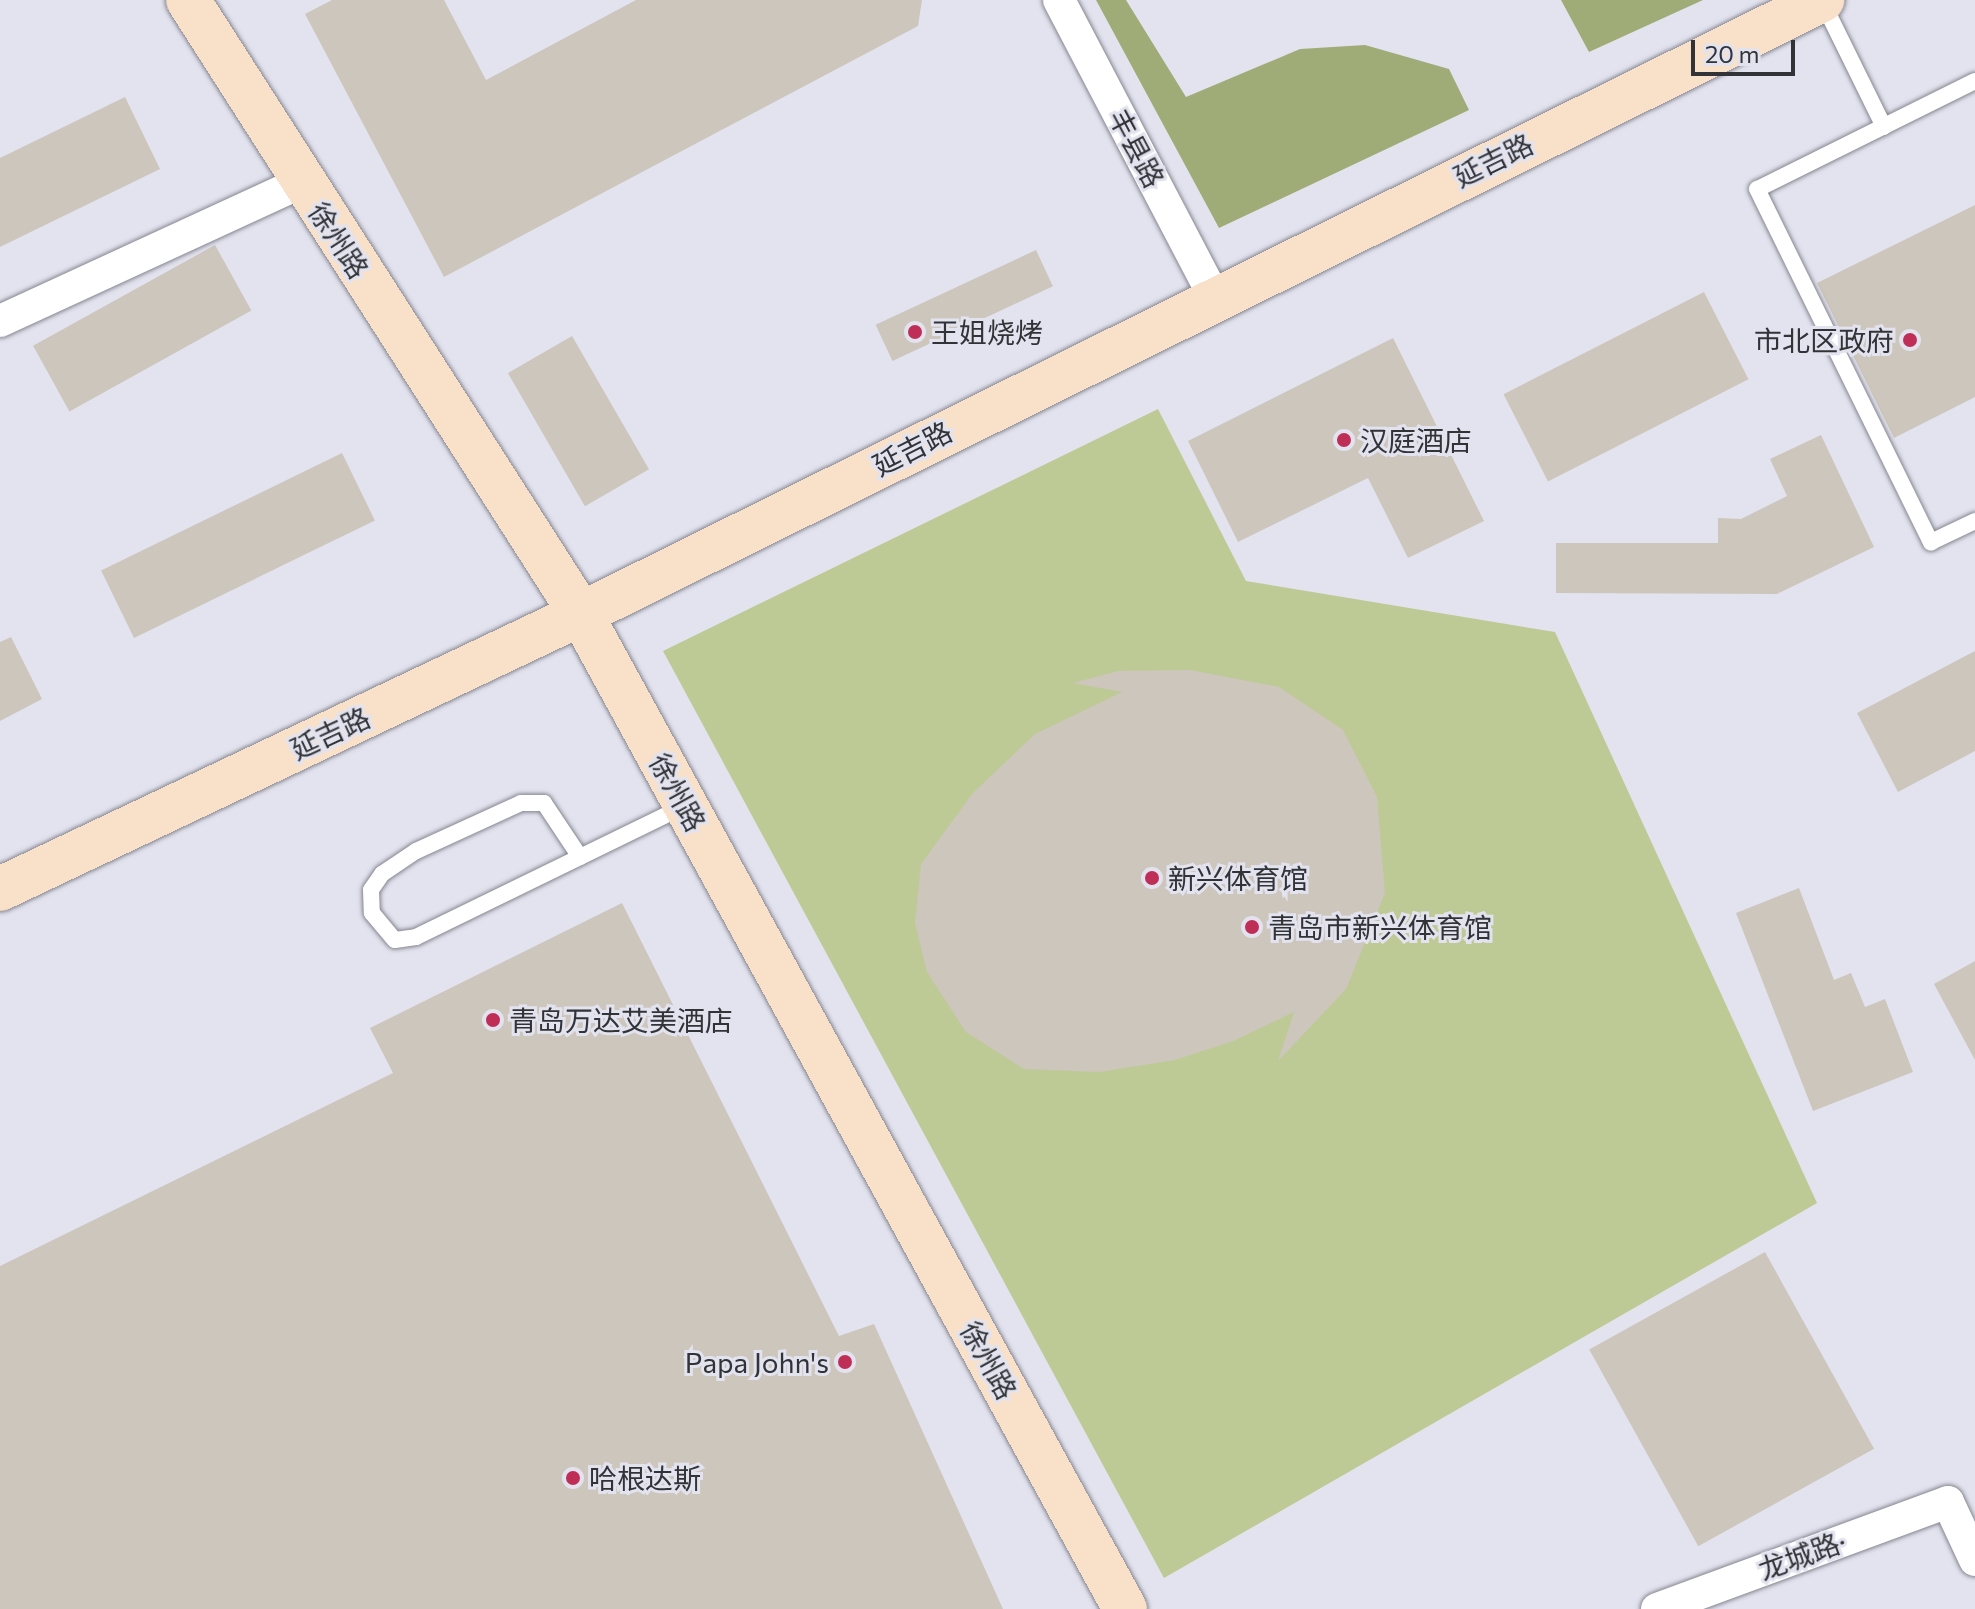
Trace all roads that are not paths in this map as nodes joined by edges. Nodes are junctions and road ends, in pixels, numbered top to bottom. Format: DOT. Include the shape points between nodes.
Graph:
graph roads {
  1 [pos="188,0"];
  2 [pos="1059,0"];
  3 [pos="1822,0"];
  4 [pos="1975,81"];
  5 [pos="1884,127"];
  6 [pos="302,182"];
  7 [pos="1214,296"];
  8 [pos="0,321"];
  9 [pos="1975,521"];
  10 [pos="581,614"];
  11 [pos="686,806"];
  12 [pos="580,857"];
  13 [pos="0,889"];
  14 [pos="1975,1560"];
  15 [pos="1125,1609"];
  16 [pos="1657,1609"];
  1 -- 6 [label="main road, 徐州路"];
  2 -- 7 [label="street, 丰县路"];
  3 -- 5 [label="lane"];
  3 -- 7 [label="main road, 延吉路"];
  4 -- 5 [label="lane"];
  5 -- 9 [label="lane" via="1757,189 1931,542"];
  6 -- 8 [label="street"];
  6 -- 10 [label="main road, 徐州路"];
  7 -- 10 [label="main road, 延吉路"];
  10 -- 11 [label="main road, 徐州路"];
  10 -- 13 [label="main road, 延吉路"];
  11 -- 12 [label="lane"];
  11 -- 15 [label="main road, 徐州路"];
  12 -- 12 [label="lane" via="416,937 395,940 372,913 371,890 382,874 430,843 521,803 544,803"];
  14 -- 16 [label="street, 龙城路·" via="1948,1502"];
}
